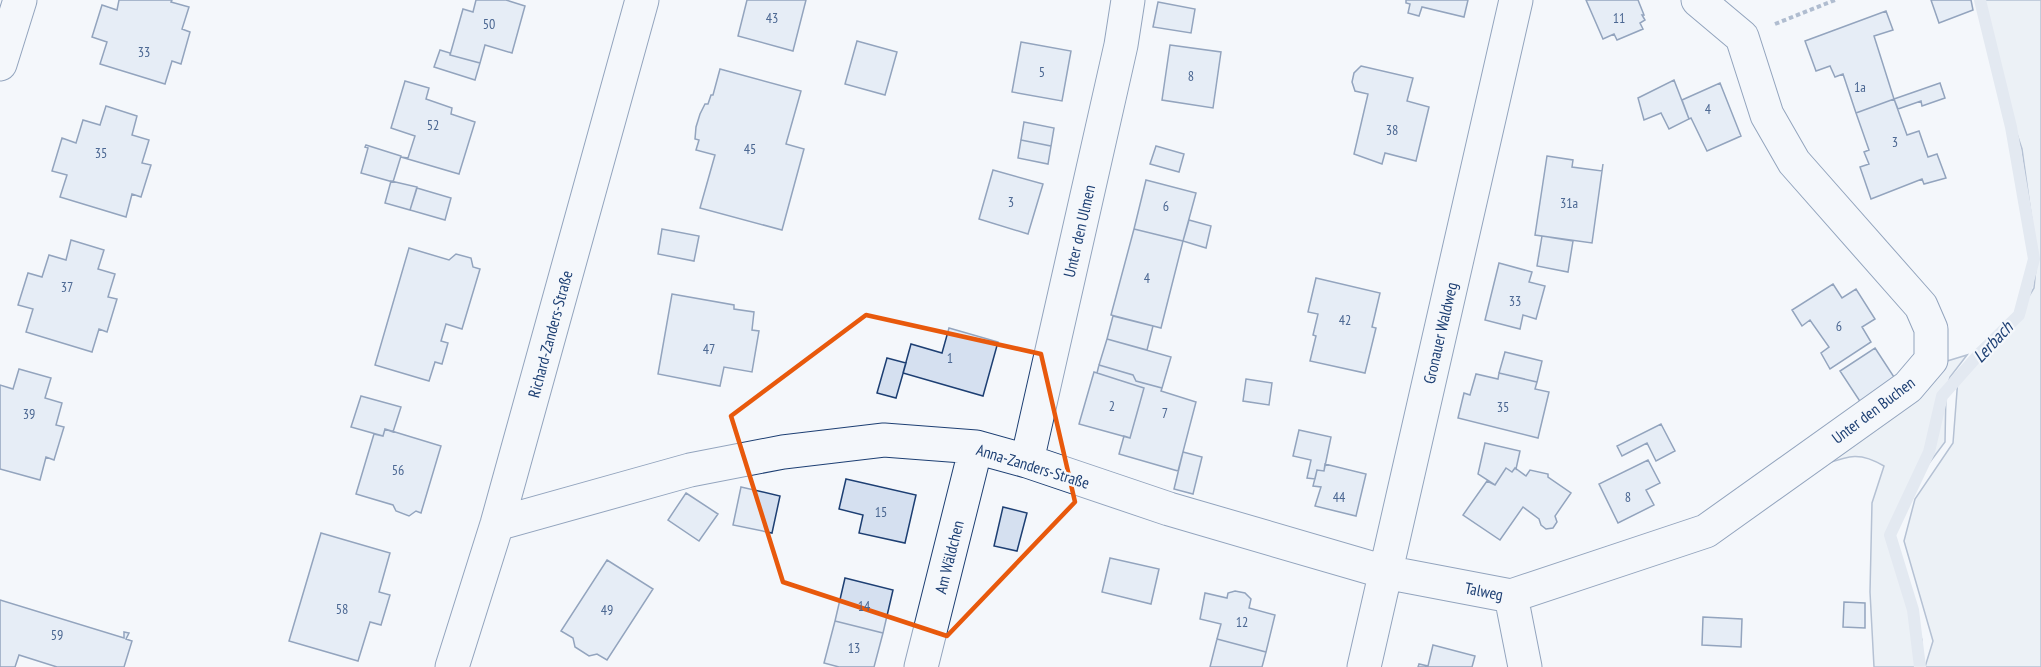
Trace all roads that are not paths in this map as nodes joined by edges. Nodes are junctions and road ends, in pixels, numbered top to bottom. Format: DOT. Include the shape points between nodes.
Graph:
graph roads {
  1 [pos="20,0"];
  2 [pos="642,0"];
  3 [pos="1128,0"];
  4 [pos="1516,0"];
  5 [pos="1698,0"];
  6 [pos="0,64"];
  7 [pos="976,447"];
  8 [pos="1027,461"];
  9 [pos="497,524"];
  10 [pos="1385,572"];
  11 [pos="1511,596"];
  12 [pos="452,667"];
  13 [pos="921,667"];
  14 [pos="1364,667"];
  15 [pos="1525,667"];
  1 -- 6 [label="street"];
  2 -- 9 [label="street, Richard-Zanders-Straße"];
  3 -- 8 [label="street, Unter den Ulmen"];
  4 -- 10 [label="street, Gronauer Waldweg"];
  5 -- 11 [label="street, Unter den Buchen" via="1742,37 1767,116 1794,162 1921,306 1931,329 1931,360 1908,387 1706,531"];
  7 -- 8 [label="street, Anna-Zanders-Straße"];
  7 -- 9 [label="street, Anna-Zanders-Straße" via="885,440 783,452 690,470"];
  7 -- 13 [label="street, Am Wäldchen"];
  8 -- 10 [label="street, Anna-Zanders-Straße" via="1169,509"];
  9 -- 12 [label="street, Richard-Zanders-Straße"];
  10 -- 11 [label="street, Talweg"];
  10 -- 14 [label="street, Gronauer Waldweg"];
  11 -- 15 [label="street, Talweg"];
}
